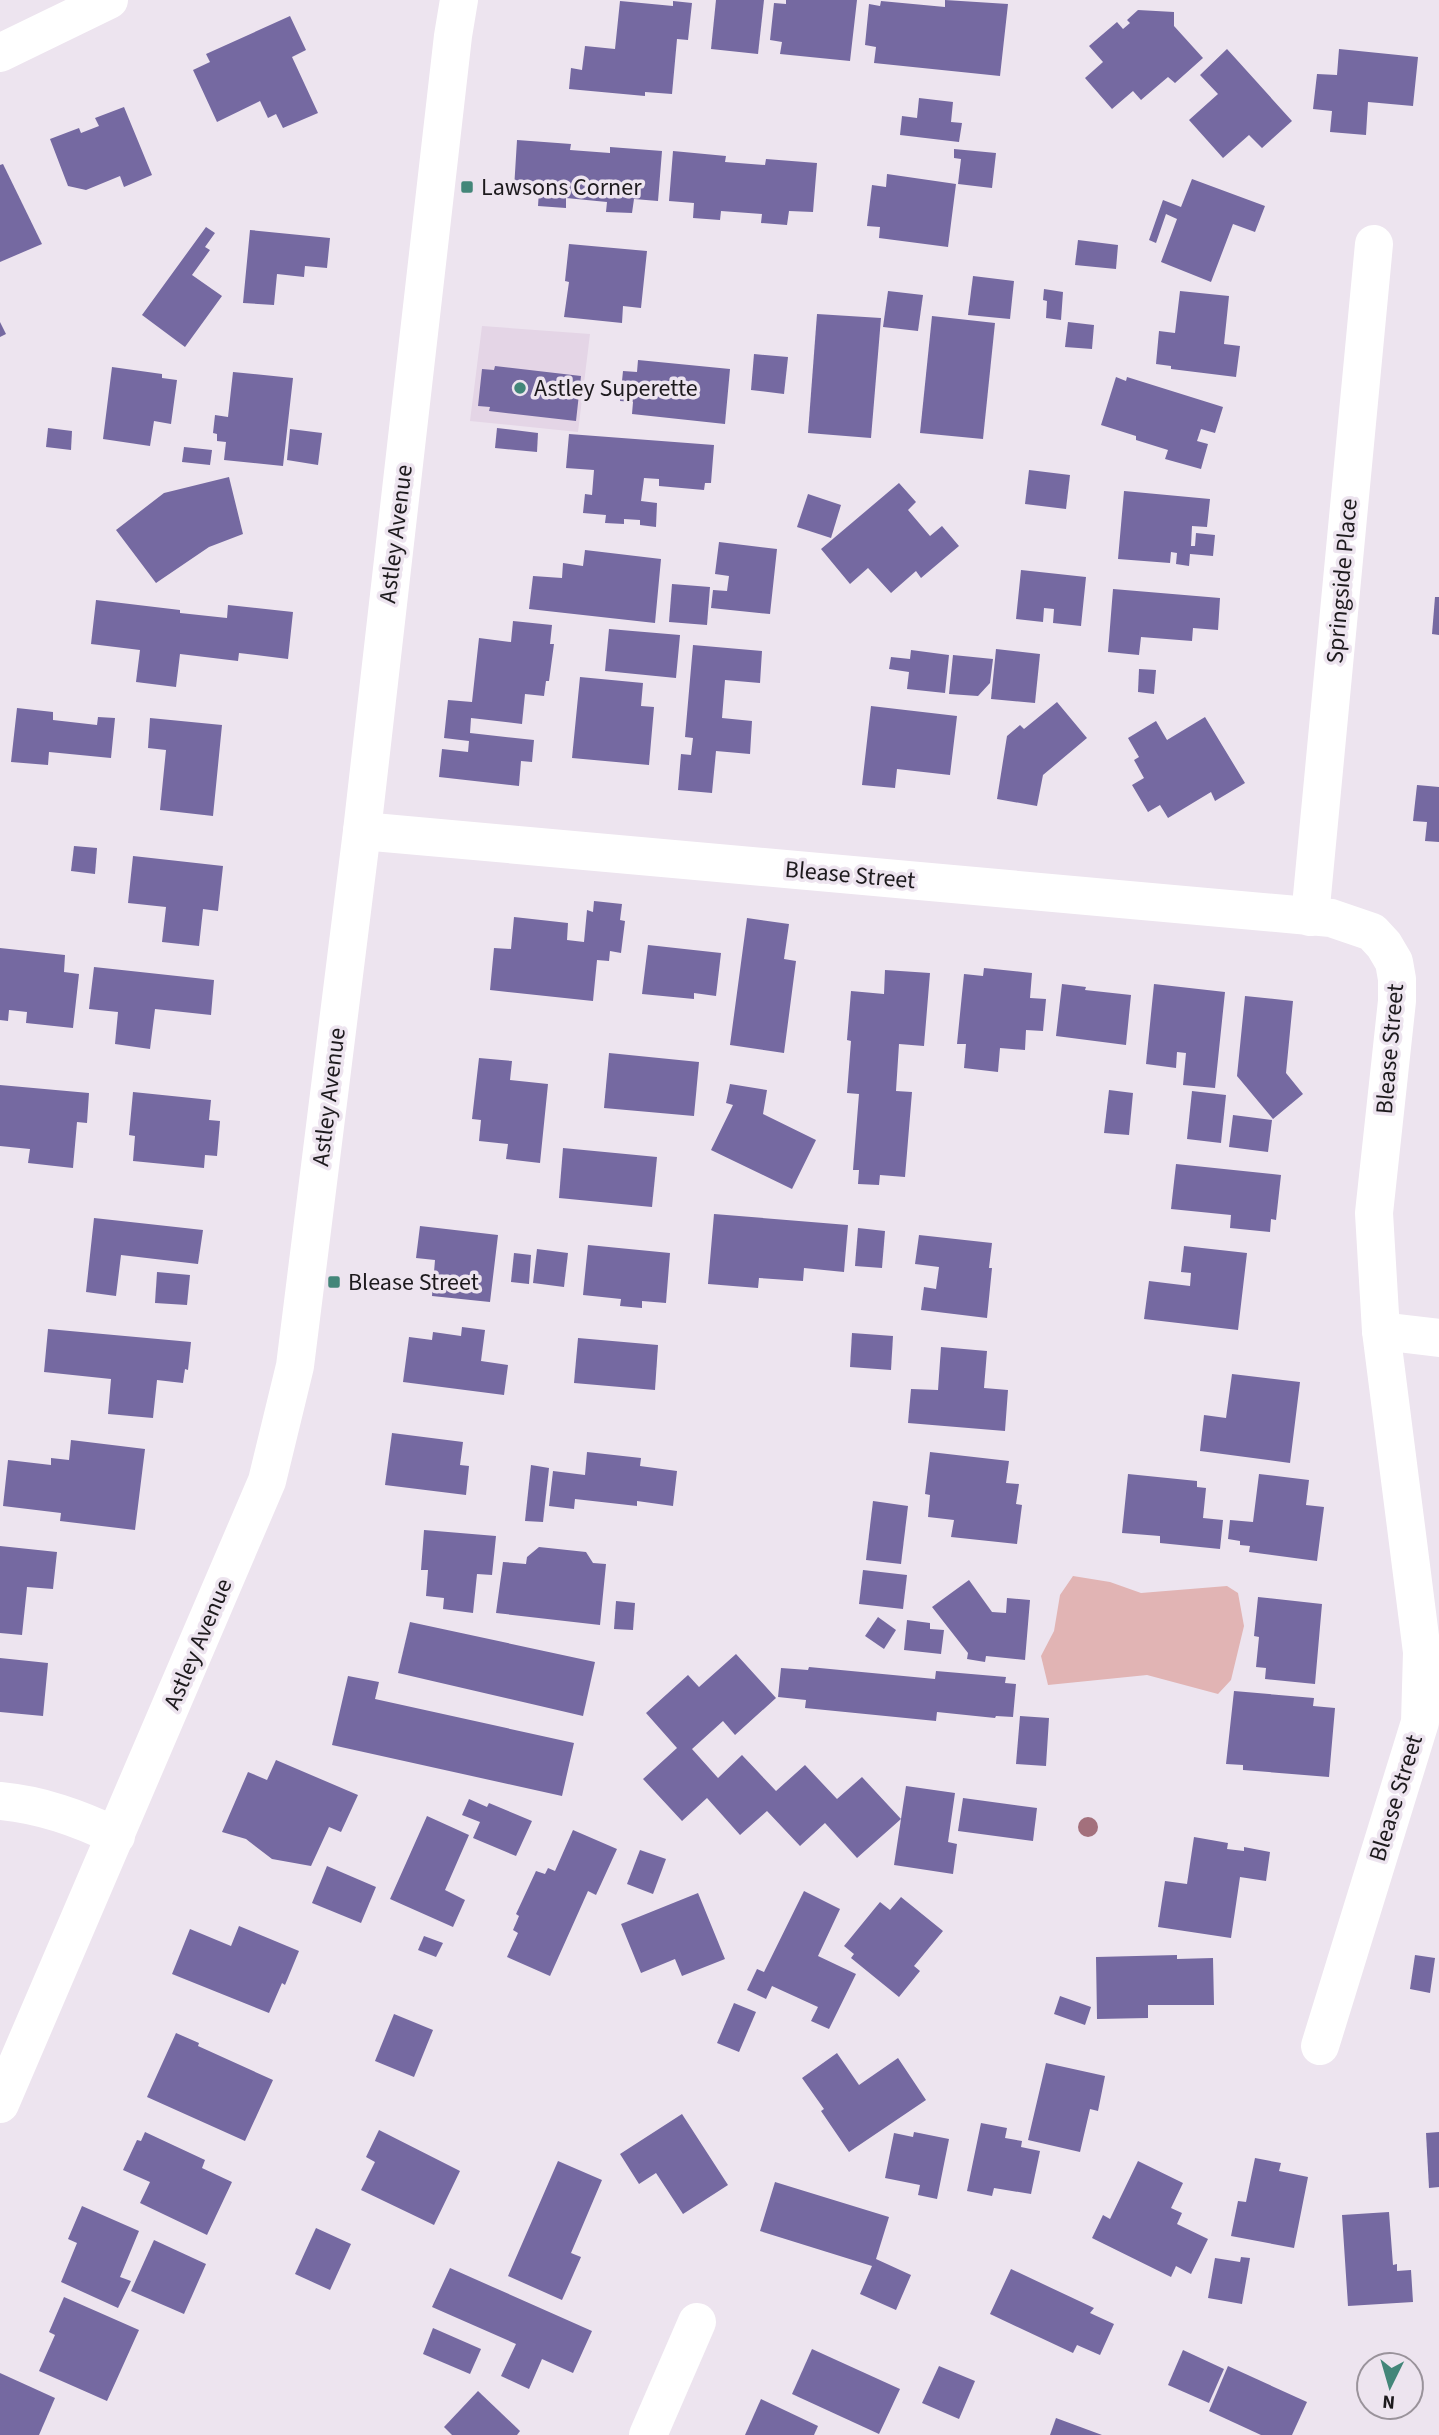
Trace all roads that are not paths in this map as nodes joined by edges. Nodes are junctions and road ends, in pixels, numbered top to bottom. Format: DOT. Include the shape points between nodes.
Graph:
graph roads {
  1 [pos="108,0"];
  2 [pos="440,0"];
  3 [pos="456,18"];
  4 [pos="0,53"];
  5 [pos="1374,244"];
  6 [pos="362,831"];
  7 [pos="1310,917"];
  8 [pos="1381,1331"];
  9 [pos="1439,1338"];
  10 [pos="0,1801"];
  11 [pos="116,1836"];
  12 [pos="1320,2046"];
  13 [pos="0,2104"];
  14 [pos="697,2322"];
  15 [pos="648,2435"];
  1 -- 4 [label="street"];
  2 -- 3 [label="street"];
  3 -- 6 [label="street, Astley Avenue"];
  5 -- 7 [label="street, Springside Place"];
  6 -- 7 [label="street, Blease Street"];
  6 -- 11 [label="street, Astley Avenue" via="295,1366 283,1419 258,1504"];
  7 -- 8 [label="street, Blease Street" via="1331,918 1372,932 1394,962 1397,1001 1374,1213"];
  8 -- 9 [label="street"];
  8 -- 12 [label="street, Blease Street" via="1422,1652 1420,1722"];
  10 -- 11 [label="street" via="59,1811"];
  11 -- 13 [label="street, Astley Avenue"];
  14 -- 15 [label="street"];
}
